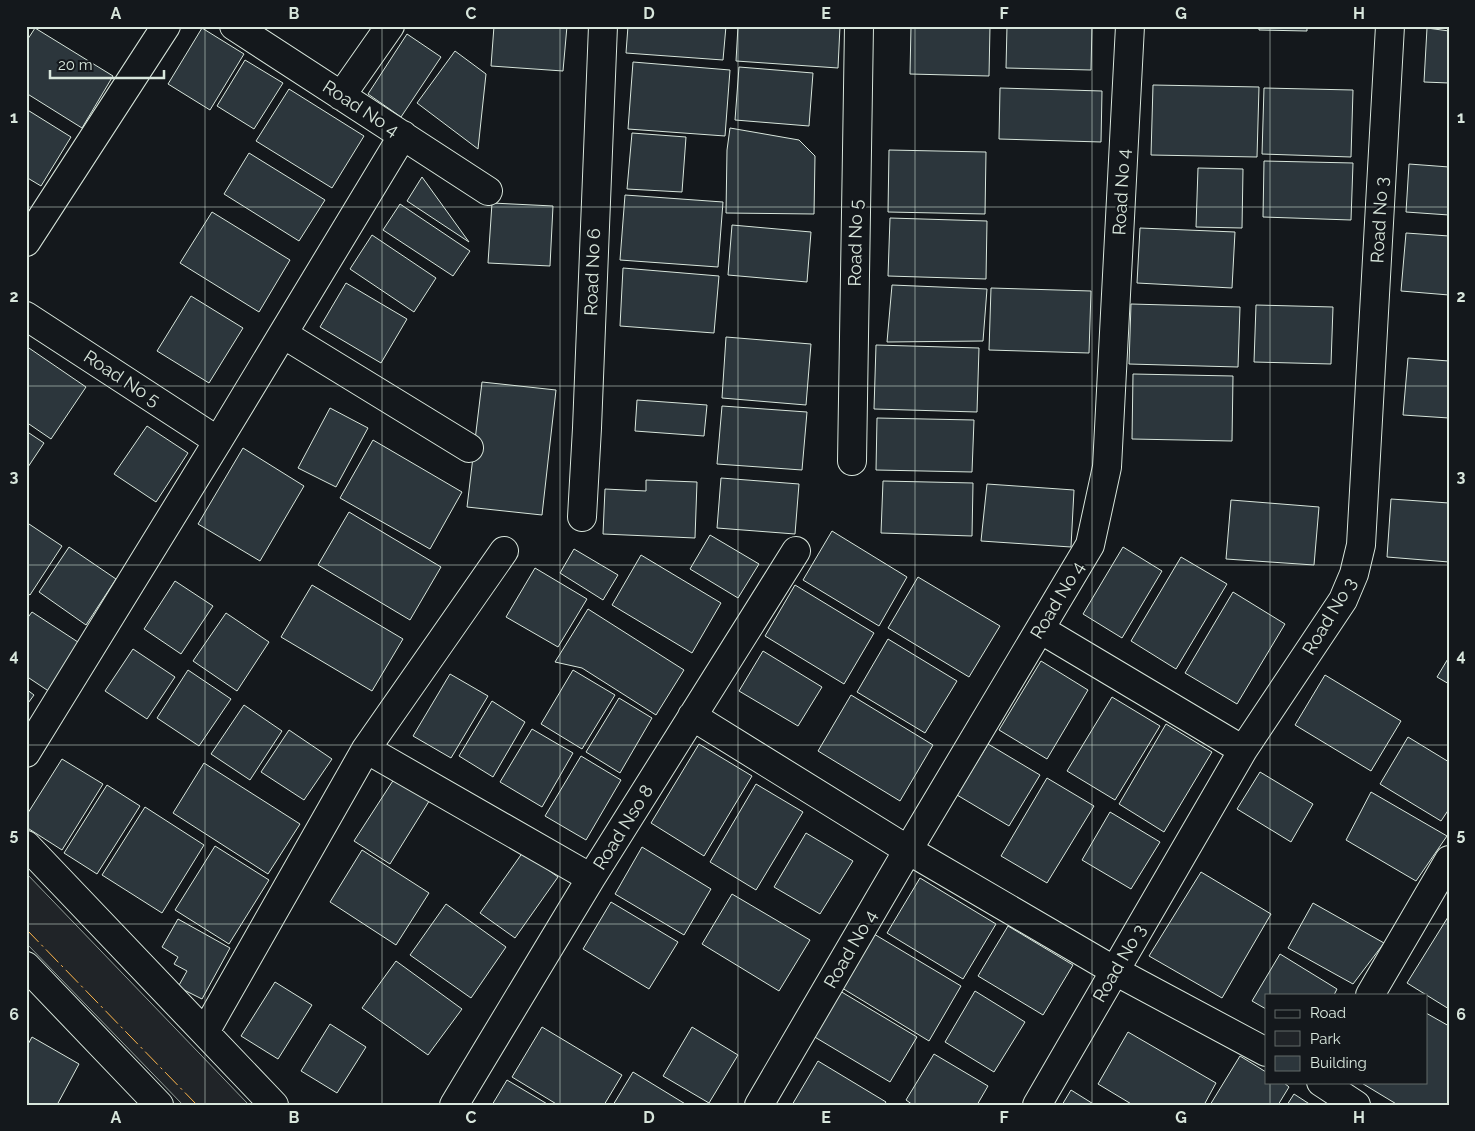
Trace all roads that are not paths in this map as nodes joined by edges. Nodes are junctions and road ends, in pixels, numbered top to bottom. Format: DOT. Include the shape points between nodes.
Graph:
graph roads {
  1 [pos="166,26"];
  2 [pos="234,26"];
  3 [pos="390,26"];
  4 [pos="603,26"];
  5 [pos="859,26"];
  6 [pos="1130,26"];
  7 [pos="1390,26"];
  8 [pos="341,96"];
  9 [pos="403,136"];
  10 [pos="488,191"];
  11 [pos="26,242"];
  12 [pos="26,316"];
  13 [pos="283,334"];
  14 [pos="218,441"];
  15 [pos="469,448"];
  16 [pos="852,461"];
  17 [pos="582,517"];
  18 [pos="504,551"];
  19 [pos="796,551"];
  20 [pos="1040,629"];
  21 [pos="692,716"];
  22 [pos="366,749"];
  23 [pos="1243,750"];
  24 [pos="26,753"];
  25 [pos="26,845"];
  26 [pos="908,850"];
  27 [pos="591,878"];
  28 [pos="1445,878"];
  29 [pos="26,966"];
  30 [pos="1115,971"];
  31 [pos="1371,994"];
  32 [pos="205,1032"];
  33 [pos="1265,1051"];
  34 [pos="1324,1084"];
  35 [pos="158,1105"];
  36 [pos="274,1105"];
  37 [pos="454,1105"];
  38 [pos="759,1105"];
  39 [pos="1037,1105"];
  40 [pos="1356,1105"];
  1 -- 11 [label="street"];
  2 -- 8 [label="street, Road No 4"];
  3 -- 8 [label="street"];
  4 -- 17 [label="street, Road No 6"];
  5 -- 16 [label="street, Road No 5"];
  6 -- 20 [label="street, Road No 4" via="1107,467 1090,545"];
  7 -- 23 [label="street, Road No 3" via="1361,545 1354,574 1342,600"];
  8 -- 9 [label="street, Road No 4"];
  9 -- 10 [label="street, Road No 4"];
  9 -- 13 [label="street"];
  12 -- 14 [label="street, Road No 5"];
  13 -- 14 [label="street"];
  13 -- 15 [label="street"];
  14 -- 24 [label="street"];
  18 -- 22 [label="street"];
  19 -- 21 [label="street, Road Nso 8"];
  20 -- 23 [label="street"];
  20 -- 26 [label="street, Road No 4"];
  21 -- 26 [label="street"];
  21 -- 27 [label="street, Road Nso 8"];
  22 -- 27 [label="street"];
  22 -- 32 [label="street"];
  23 -- 30 [label="street, Road No 3"];
  25 -- 32 [label="street"];
  26 -- 30 [label="street"];
  26 -- 38 [label="street, Road No 4"];
  27 -- 37 [label="street, Road Nso 8"];
  28 -- 31 [label="street"];
  29 -- 35 [label="street"];
  30 -- 33 [label="street"];
  30 -- 39 [label="street, Road No 3"];
  32 -- 36 [label="street"];
  34 -- 40 [label="street"];
}
